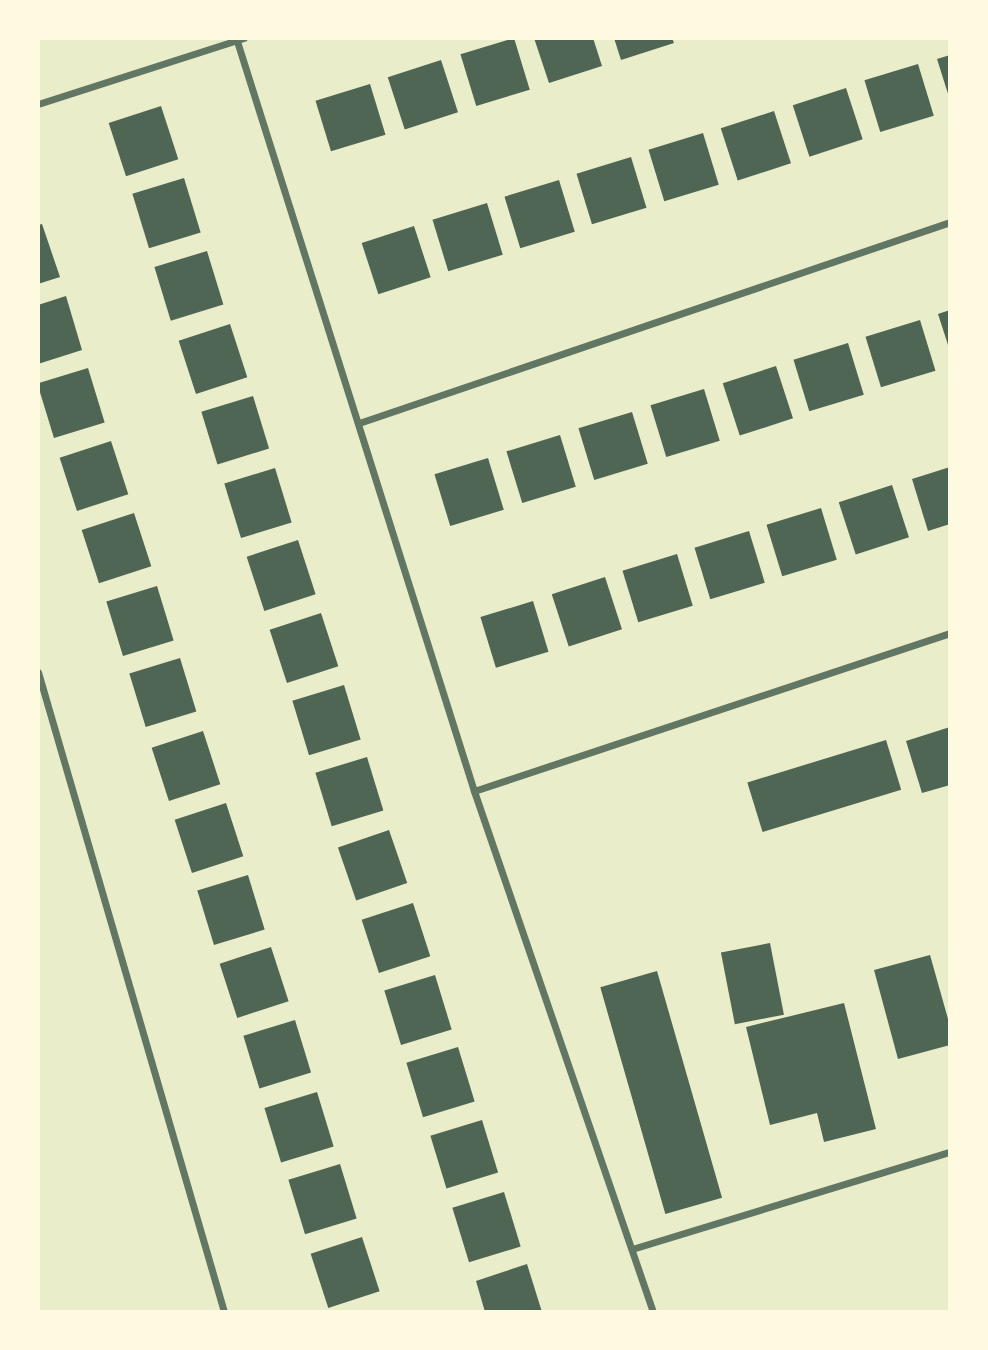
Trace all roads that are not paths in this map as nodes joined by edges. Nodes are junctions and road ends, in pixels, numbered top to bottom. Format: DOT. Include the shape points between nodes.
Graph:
graph roads {
  1 [pos="239,39"];
  2 [pos="38,104"];
  3 [pos="950,222"];
  4 [pos="359,424"];
  5 [pos="950,633"];
  6 [pos="38,672"];
  7 [pos="474,791"];
  8 [pos="950,1152"];
  9 [pos="632,1249"];
  10 [pos="224,1311"];
  11 [pos="653,1311"];
  1 -- 2 [label="street"];
  1 -- 4 [label="street"];
  3 -- 4 [label="street"];
  4 -- 7 [label="street"];
  5 -- 7 [label="street"];
  6 -- 10 [label="street"];
  7 -- 9 [label="street"];
  8 -- 9 [label="street"];
  9 -- 11 [label="street"];
}
